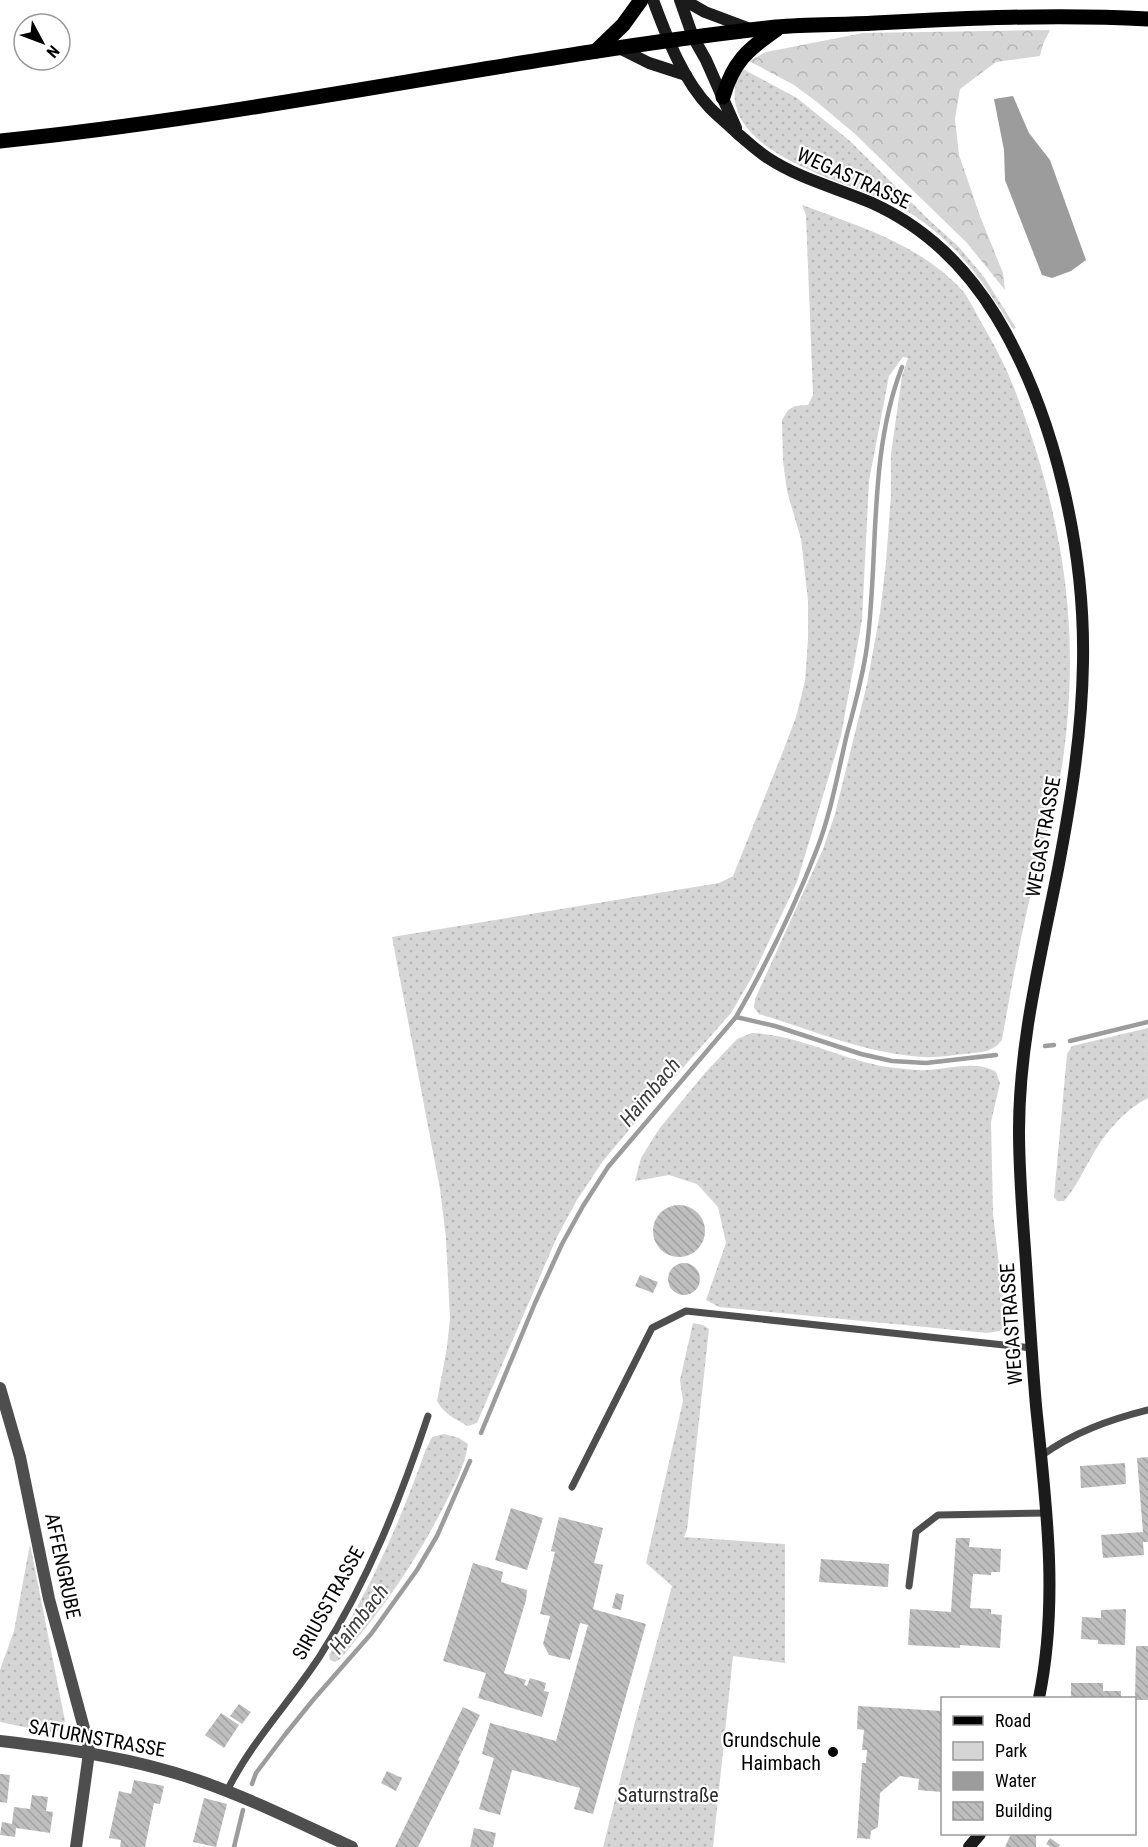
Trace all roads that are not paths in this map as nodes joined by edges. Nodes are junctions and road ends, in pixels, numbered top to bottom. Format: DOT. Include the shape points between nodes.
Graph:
graph roads {
  1 [pos="641,0"];
  2 [pos="653,0"];
  3 [pos="682,0"];
  4 [pos="1148,19"];
  5 [pos="780,27"];
  6 [pos="754,30"];
  7 [pos="693,37"];
  8 [pos="669,41"];
  9 [pos="619,48"];
  10 [pos="597,51"];
  11 [pos="686,75"];
  12 [pos="723,98"];
  13 [pos="738,133"];
  14 [pos="0,141"];
  15 [pos="1032,1348"];
  16 [pos="0,1388"];
  17 [pos="1148,1410"];
  18 [pos="428,1416"];
  19 [pos="1041,1456"];
  20 [pos="572,1487"];
  21 [pos="1046,1513"];
  22 [pos="909,1586"];
  23 [pos="1039,1697"];
  24 [pos="0,1742"];
  25 [pos="89,1753"];
  26 [pos="227,1791"];
  27 [pos="978,1835"];
  28 [pos="76,1847"];
  29 [pos="352,1847"];
  30 [pos="969,1847"];
  1 -- 10 [label="main road"];
  2 -- 8 [label="main road, WEGASTRASSE"];
  3 -- 6 [label="main road"];
  3 -- 7 [label="main road, WEGASTRASSE"];
  4 -- 5 [label="main road" via="984,17"];
  5 -- 6 [label="main road"];
  5 -- 12 [label="main road" via="737,62"];
  6 -- 7 [label="main road"];
  7 -- 8 [label="main road"];
  7 -- 12 [label="main road, WEGASTRASSE"];
  8 -- 9 [label="main road"];
  8 -- 11 [label="main road, WEGASTRASSE"];
  9 -- 10 [label="main road"];
  9 -- 11 [label="main road"];
  10 -- 14 [label="main road" via="199,117"];
  11 -- 13 [label="main road, WEGASTRASSE" via="708,106"];
  12 -- 13 [label="main road, WEGASTRASSE"];
  13 -- 15 [label="main road, WEGASTRASSE" via="781,166 902,219 958,265 994,313 1020,362 1035,396 1059,475 1075,545 1083,662 1078,752 1022,1064 1019,1136"];
  15 -- 19 [label="main road, WEGASTRASSE"];
  15 -- 20 [label="lane" via="686,1311 652,1328"];
  16 -- 25 [label="street, AFFENGRUBE"];
  17 -- 19 [label="lane" via="1092,1427"];
  18 -- 26 [label="lane, SIRIUSSTRASSE" via="387,1529 342,1620"];
  19 -- 21 [label="main road, WEGASTRASSE"];
  21 -- 22 [label="lane" via="938,1515 915,1532"];
  21 -- 23 [label="main road, WEGASTRASSE" via="1050,1604"];
  24 -- 25 [label="street, SATURNSTRASSE"];
  25 -- 26 [label="street, SATURNSTRASSE" via="166,1770"];
  25 -- 28 [label="street"];
  26 -- 29 [label="street, SATURNSTRASSE"];
  27 -- 30 [label="main road"];
}
